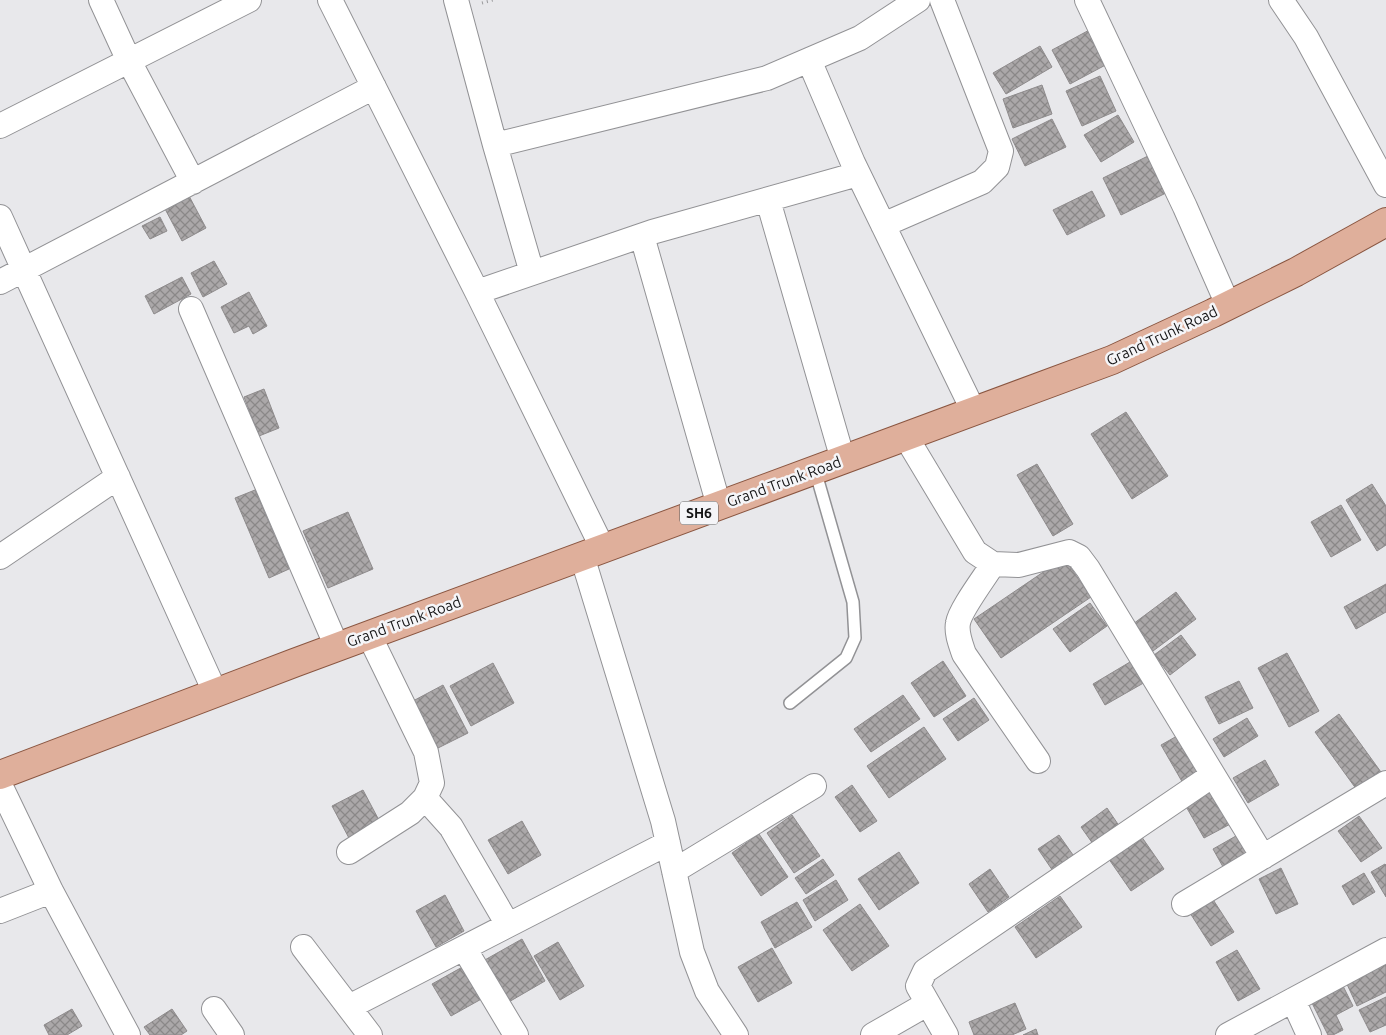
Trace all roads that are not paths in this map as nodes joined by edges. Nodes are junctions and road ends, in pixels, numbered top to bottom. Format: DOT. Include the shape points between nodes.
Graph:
graph roads {
  1 [pos="101,0"];
  2 [pos="249,0"];
  3 [pos="330,0"];
  4 [pos="456,0"];
  5 [pos="918,0"];
  6 [pos="942,0"];
  7 [pos="1087,0"];
  8 [pos="1281,0"];
  9 [pos="808,60"];
  10 [pos="129,61"];
  11 [pos="374,87"];
  12 [pos="0,126"];
  13 [pos="495,144"];
  14 [pos="858,174"];
  15 [pos="193,182"];
  16 [pos="1386,185"];
  17 [pos="768,200"];
  18 [pos="0,217"];
  19 [pos="1386,222"];
  20 [pos="883,226"];
  21 [pos="642,236"];
  22 [pos="24,270"];
  23 [pos="532,273"];
  24 [pos="0,282"];
  25 [pos="476,292"];
  26 [pos="1228,305"];
  27 [pos="191,309"];
  28 [pos="974,412"];
  29 [pos="906,437"];
  30 [pos="843,460"];
  31 [pos="815,470"];
  32 [pos="118,477"];
  33 [pos="719,506"];
  34 [pos="593,552"];
  35 [pos="0,557"];
  36 [pos="993,564"];
  37 [pos="369,635"];
  38 [pos="336,647"];
  39 [pos="215,692"];
  40 [pos="790,703"];
  41 [pos="1038,761"];
  42 [pos="0,775"];
  43 [pos="1213,775"];
  44 [pos="1386,783"];
  45 [pos="0,785"];
  46 [pos="814,786"];
  47 [pos="425,798"];
  48 [pos="668,843"];
  49 [pos="350,852"];
  50 [pos="1263,857"];
  51 [pos="674,871"];
  52 [pos="51,891"];
  53 [pos="1184,904"];
  54 [pos="0,910"];
  55 [pos="508,925"];
  56 [pos="303,947"];
  57 [pos="464,948"];
  58 [pos="1386,950"];
  59 [pos="1293,1000"];
  60 [pos="927,1004"];
  61 [pos="349,1007"];
  62 [pos="214,1008"];
  63 [pos="128,1035"];
  64 [pos="232,1035"];
  65 [pos="370,1035"];
  66 [pos="516,1035"];
  67 [pos="736,1035"];
  68 [pos="873,1035"];
  69 [pos="946,1035"];
  70 [pos="1228,1035"];
  71 [pos="1309,1035"];
  1 -- 10 [label="street"];
  2 -- 10 [label="street"];
  3 -- 11 [label="street"];
  4 -- 13 [label="street"];
  5 -- 9 [label="street" via="860,38"];
  6 -- 20 [label="street" via="1001,151 997,167 982,182"];
  7 -- 26 [label="street"];
  8 -- 16 [label="street" via="1306,37"];
  9 -- 13 [label="street" via="767,78"];
  9 -- 14 [label="street"];
  10 -- 12 [label="street"];
  10 -- 15 [label="street"];
  11 -- 15 [label="street"];
  11 -- 25 [label="street"];
  13 -- 23 [label="street"];
  14 -- 17 [label="street"];
  14 -- 20 [label="street"];
  15 -- 22 [label="street"];
  17 -- 21 [label="street"];
  17 -- 30 [label="street"];
  18 -- 22 [label="street"];
  19 -- 26 [label="main road, Grand Trunk Road / SH6"];
  20 -- 28 [label="street"];
  21 -- 23 [label="street"];
  21 -- 33 [label="street"];
  22 -- 24 [label="street"];
  22 -- 32 [label="street"];
  23 -- 25 [label="street"];
  25 -- 34 [label="street"];
  26 -- 28 [label="main road, Grand Trunk Road / SH6" via="1112,360"];
  27 -- 38 [label="street"];
  28 -- 29 [label="main road, Grand Trunk Road / SH6"];
  29 -- 30 [label="main road, Grand Trunk Road / SH6"];
  29 -- 36 [label="street" via="975,552"];
  30 -- 31 [label="main road, Grand Trunk Road / SH6"];
  31 -- 33 [label="main road, Grand Trunk Road / SH6"];
  31 -- 40 [label="lane" via="853,602 855,638 846,658"];
  32 -- 35 [label="street"];
  32 -- 39 [label="street"];
  33 -- 34 [label="main road, Grand Trunk Road / SH6"];
  34 -- 37 [label="main road, Grand Trunk Road / SH6"];
  34 -- 48 [label="street"];
  36 -- 41 [label="street" via="958,623 959,637 964,654"];
  36 -- 43 [label="street" via="1019,566 1069,552 1078,557"];
  37 -- 38 [label="main road, Grand Trunk Road / SH6"];
  37 -- 47 [label="street" via="426,752 432,783"];
  38 -- 39 [label="main road, Grand Trunk Road / SH6"];
  39 -- 42 [label="main road, Grand Trunk Road / SH6"];
  43 -- 50 [label="street"];
  43 -- 60 [label="street" via="925,972 918,986"];
  44 -- 50 [label="street"];
  45 -- 52 [label="street"];
  46 -- 51 [label="street"];
  47 -- 49 [label="street" via="410,813"];
  47 -- 55 [label="street" via="451,827"];
  48 -- 51 [label="street"];
  48 -- 55 [label="street"];
  50 -- 53 [label="street"];
  51 -- 67 [label="street" via="692,952 704,984"];
  52 -- 54 [label="street"];
  52 -- 63 [label="street"];
  55 -- 57 [label="street"];
  56 -- 61 [label="street"];
  57 -- 61 [label="street"];
  57 -- 66 [label="street"];
  58 -- 59 [label="street"];
  59 -- 70 [label="street"];
  59 -- 71 [label="street"];
  60 -- 68 [label="street"];
  60 -- 69 [label="street"];
  61 -- 65 [label="street"];
  62 -- 64 [label="street"];
}
